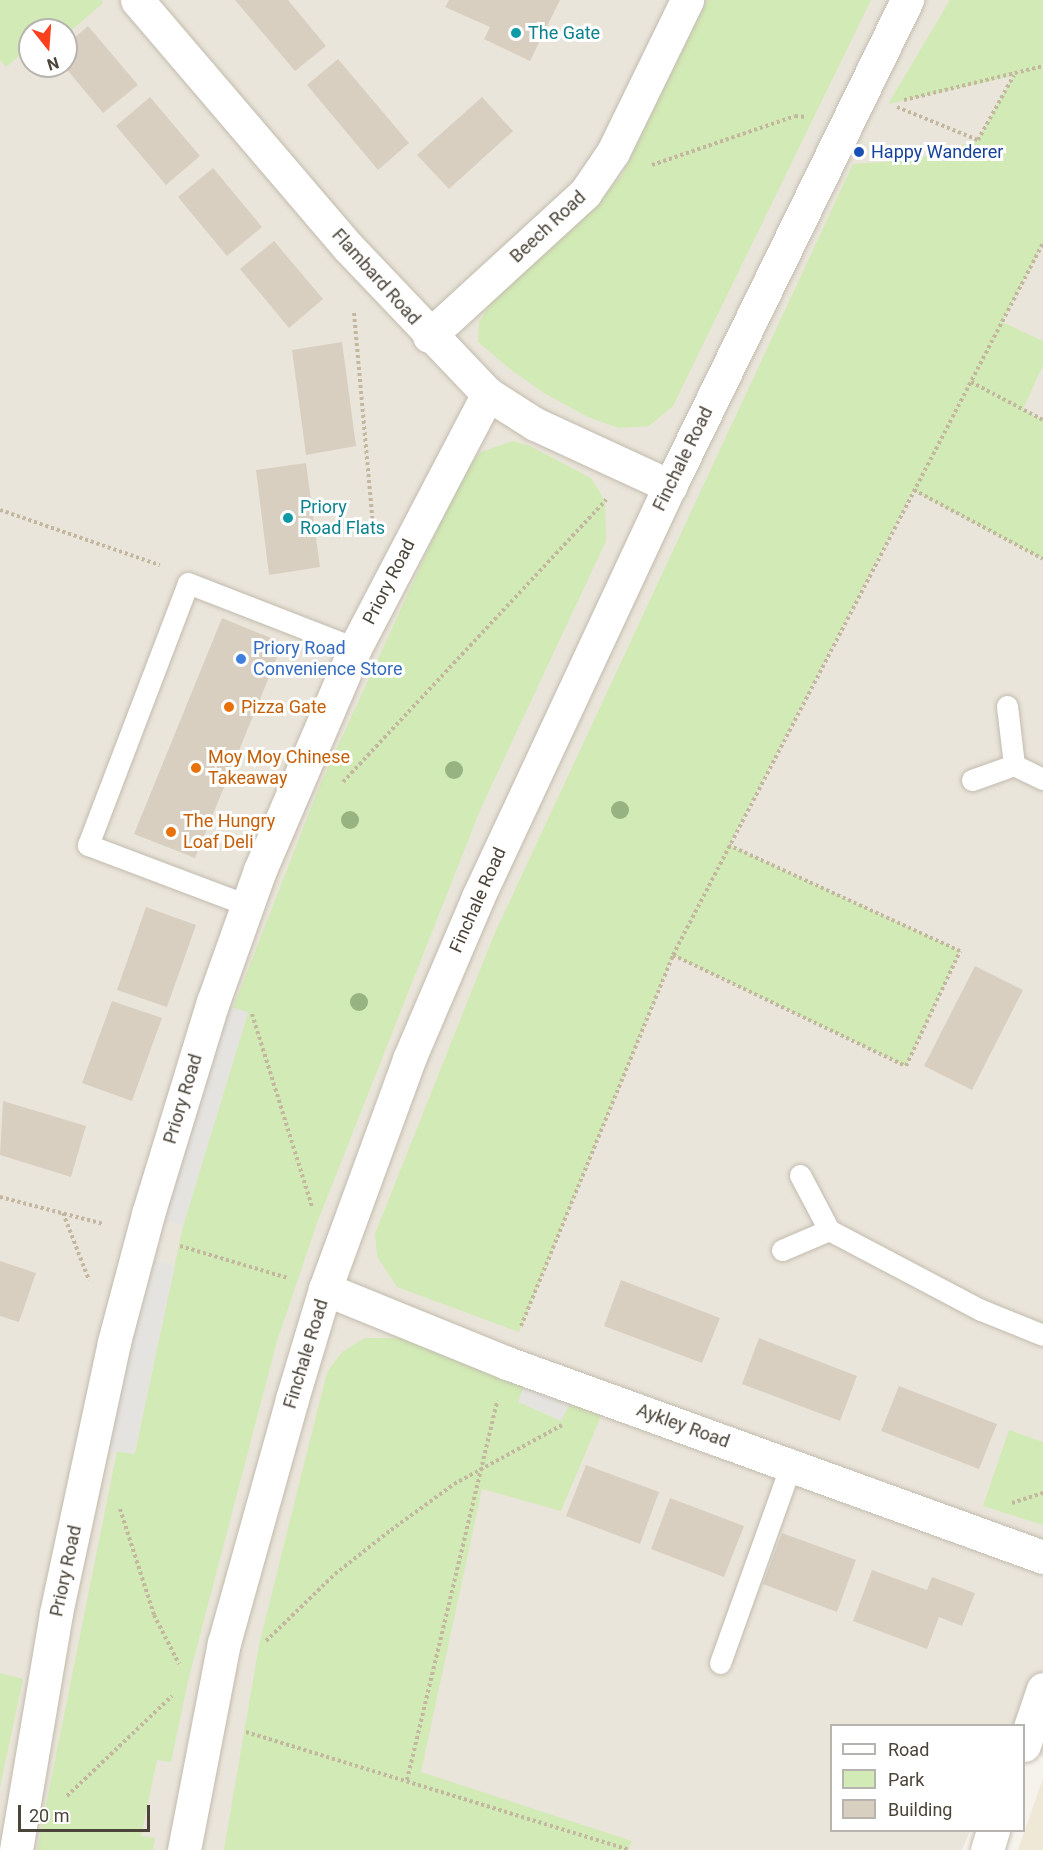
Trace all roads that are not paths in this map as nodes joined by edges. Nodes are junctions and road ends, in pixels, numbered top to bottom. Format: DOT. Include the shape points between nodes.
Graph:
graph roads {
  1 [pos="137,0"];
  2 [pos="687,0"];
  3 [pos="907,0"];
  4 [pos="429,336"];
  5 [pos="488,394"];
  6 [pos="670,486"];
  7 [pos="355,648"];
  8 [pos="1007,706"];
  9 [pos="1014,765"];
  10 [pos="1043,779"];
  11 [pos="972,780"];
  12 [pos="247,905"];
  13 [pos="800,1175"];
  14 [pos="829,1230"];
  15 [pos="782,1250"];
  16 [pos="325,1289"];
  17 [pos="1043,1335"];
  18 [pos="791,1465"];
  19 [pos="1043,1557"];
  20 [pos="720,1663"];
  21 [pos="1043,1689"];
  22 [pos="1025,1739"];
  23 [pos="992,1832"];
  24 [pos="17,1846"];
  25 [pos="184,1850"];
  26 [pos="987,1850"];
  1 -- 4 [label="street, Flambard Road"];
  2 -- 4 [label="street, Beech Road" via="613,152 585,194"];
  3 -- 6 [label="street, Finchale Road"];
  4 -- 5 [label="street, Flambard Road"];
  5 -- 6 [label="street, Flambard Road" via="535,424"];
  5 -- 7 [label="street, Priory Road"];
  6 -- 16 [label="street, Finchale Road" via="478,897 410,1059"];
  7 -- 12 [label="street, Priory Road"];
  7 -- 12 [label="lane" via="188,583 88,844"];
  8 -- 9 [label="lane"];
  9 -- 10 [label="lane"];
  9 -- 11 [label="lane"];
  12 -- 24 [label="street, Priory Road" via="142,1234 114,1342 56,1613"];
  13 -- 14 [label="lane"];
  14 -- 15 [label="lane"];
  14 -- 17 [label="lane" via="981,1310"];
  16 -- 18 [label="street, Aykley Road" via="507,1363"];
  16 -- 25 [label="street, Finchale Road" via="224,1643 202,1684 208,1721"];
  18 -- 19 [label="street, Aykley Road"];
  18 -- 20 [label="lane"];
  21 -- 22 [label="street"];
  23 -- 26 [label="street"];
}
